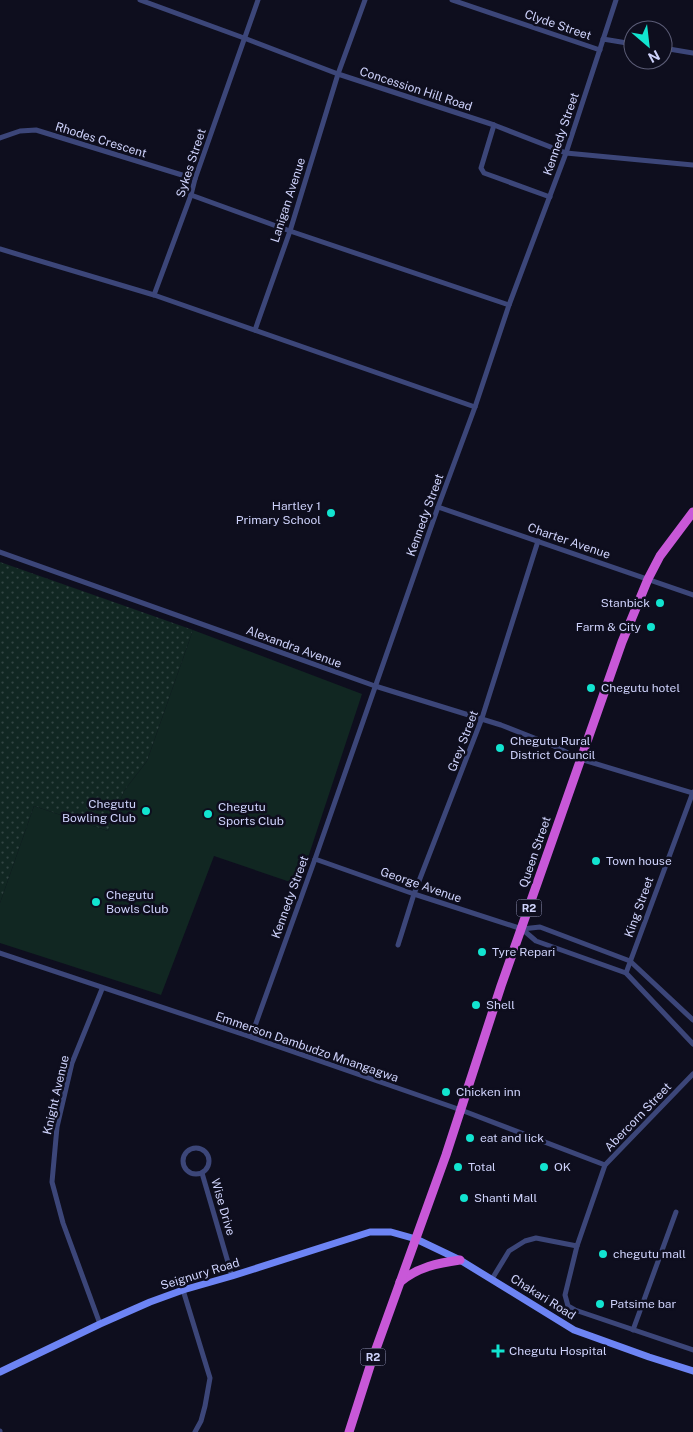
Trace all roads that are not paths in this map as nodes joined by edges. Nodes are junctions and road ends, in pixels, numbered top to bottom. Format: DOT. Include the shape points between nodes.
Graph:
graph roads {
  1 [pos="140,0"];
  2 [pos="258,0"];
  3 [pos="364,0"];
  4 [pos="452,0"];
  5 [pos="616,0"];
  6 [pos="244,38"];
  7 [pos="604,39"];
  8 [pos="623,42"];
  9 [pos="600,50"];
  10 [pos="673,50"];
  11 [pos="693,53"];
  12 [pos="338,74"];
  13 [pos="494,125"];
  14 [pos="0,138"];
  15 [pos="566,153"];
  16 [pos="693,166"];
  17 [pos="195,179"];
  18 [pos="191,195"];
  19 [pos="550,197"];
  20 [pos="290,231"];
  21 [pos="0,249"];
  22 [pos="154,295"];
  23 [pos="509,305"];
  24 [pos="255,330"];
  25 [pos="475,407"];
  26 [pos="438,507"];
  27 [pos="693,512"];
  28 [pos="538,541"];
  29 [pos="0,552"];
  30 [pos="648,579"];
  31 [pos="693,595"];
  32 [pos="375,686"];
  33 [pos="482,718"];
  34 [pos="580,759"];
  35 [pos="693,792"];
  36 [pos="315,859"];
  37 [pos="414,894"];
  38 [pos="522,929"];
  39 [pos="398,945"];
  40 [pos="0,953"];
  41 [pos="630,961"];
  42 [pos="626,973"];
  43 [pos="102,989"];
  44 [pos="693,1020"];
  45 [pos="251,1037"];
  46 [pos="693,1044"];
  47 [pos="693,1074"];
  48 [pos="461,1110"];
  49 [pos="605,1165"];
  50 [pos="202,1173"];
  51 [pos="676,1212"];
  52 [pos="416,1239"];
  53 [pos="577,1246"];
  54 [pos="460,1260"];
  55 [pos="232,1276"];
  56 [pos="492,1279"];
  57 [pos="400,1282"];
  58 [pos="183,1290"];
  59 [pos="100,1324"];
  60 [pos="633,1330"];
  61 [pos="693,1350"];
  62 [pos="693,1371"];
  63 [pos="0,1372"];
  64 [pos="195,1432"];
  65 [pos="349,1432"];
  1 -- 6 [label="street, Concession Hill Road"];
  2 -- 6 [label="street, Sykes Street"];
  3 -- 12 [label="street, Lanigan Avenue"];
  4 -- 9 [label="street, Clyde Street"];
  5 -- 7 [label="street, Kennedy Street"];
  6 -- 12 [label="street, Concession Hill Road"];
  6 -- 17 [label="street, Sykes Street"];
  7 -- 8 [label="street, Clyde Street"];
  7 -- 9 [label="street, Kennedy Street"];
  9 -- 15 [label="street, Kennedy Street"];
  10 -- 11 [label="street"];
  12 -- 13 [label="street, Concession Hill Road"];
  12 -- 20 [label="street, Lanigan Avenue"];
  13 -- 15 [label="street, Concession Hill Road"];
  13 -- 19 [label="street" via="481,168 484,173"];
  14 -- 17 [label="street, Rhodes Crescent" via="36,130"];
  15 -- 16 [label="street, Concession Hill Road"];
  15 -- 19 [label="street, Kennedy Street"];
  17 -- 18 [label="street, Sykes Street"];
  18 -- 20 [label="street"];
  18 -- 22 [label="street, Sykes Street"];
  19 -- 23 [label="street, Kennedy Street"];
  20 -- 23 [label="street"];
  20 -- 24 [label="street, Lanigan Avenue"];
  21 -- 22 [label="street"];
  22 -- 24 [label="street"];
  23 -- 25 [label="street, Kennedy Street"];
  24 -- 25 [label="street"];
  25 -- 26 [label="street, Kennedy Street"];
  26 -- 28 [label="street, Charter Avenue"];
  26 -- 32 [label="street, Kennedy Street"];
  27 -- 30 [label="highway, Queen Street / R2" via="660,556"];
  28 -- 30 [label="street, Charter Avenue"];
  28 -- 33 [label="street, Grey Street"];
  29 -- 32 [label="street, Alexandra Avenue"];
  30 -- 31 [label="street, Charter Avenue"];
  30 -- 34 [label="highway, Queen Street / R2"];
  32 -- 33 [label="street, Alexandra Avenue"];
  32 -- 36 [label="street, Kennedy Street"];
  33 -- 34 [label="street, Alexandra Avenue"];
  33 -- 37 [label="street, Grey Street"];
  34 -- 35 [label="street, Alexandra Avenue"];
  34 -- 38 [label="highway, Queen Street / R2"];
  35 -- 41 [label="street, King Street"];
  36 -- 37 [label="street, George Avenue"];
  36 -- 45 [label="street, Kennedy Street"];
  37 -- 38 [label="street, George Avenue"];
  37 -- 39 [label="street, Grey Street"];
  38 -- 41 [label="street, George Avenue" via="540,927"];
  38 -- 42 [label="street, George Avenue" via="536,941"];
  38 -- 48 [label="highway, Queen Street / R2"];
  40 -- 43 [label="street, Emmerson Dambudzo Mnangagwa"];
  41 -- 42 [label="street, King Street"];
  41 -- 44 [label="street, George Avenue"];
  42 -- 46 [label="street, George Avenue"];
  43 -- 45 [label="street, Emmerson Dambudzo Mnangagwa"];
  43 -- 59 [label="street, Knight Avenue" via="72,1063 57,1127 52,1182"];
  45 -- 48 [label="street, Emmerson Dambudzo Mnangagwa"];
  47 -- 49 [label="street, Abercorn Street"];
  48 -- 49 [label="street, Emmerson Dambudzo Mnangagwa"];
  48 -- 52 [label="highway, Queen Street / R2"];
  49 -- 53 [label="street, Abercorn Street"];
  50 -- 50 [label="street, Wise Drive" via="208,1167 208,1154 201,1149 188,1151 183,1158 186,1170"];
  50 -- 55 [label="street, Wise Drive"];
  51 -- 60 [label="street"];
  52 -- 54 [label="main road, Chakari Road"];
  52 -- 55 [label="main road, Seignury Road" via="391,1232 370,1232"];
  52 -- 57 [label="highway, R2"];
  53 -- 56 [label="street" via="536,1238 525,1241 509,1251"];
  53 -- 60 [label="street, Abercorn Street" via="565,1295 568,1306"];
  54 -- 56 [label="main road, Chakari Road"];
  54 -- 57 [label="highway" via="429,1266"];
  55 -- 58 [label="main road, Seignury Road"];
  56 -- 62 [label="main road, Chakari Road" via="574,1330"];
  57 -- 65 [label="highway, R2"];
  58 -- 59 [label="main road, Seignury Road"];
  58 -- 64 [label="street" via="210,1378 205,1406"];
  59 -- 63 [label="main road, Seignury Road"];
  60 -- 61 [label="street"];
}
